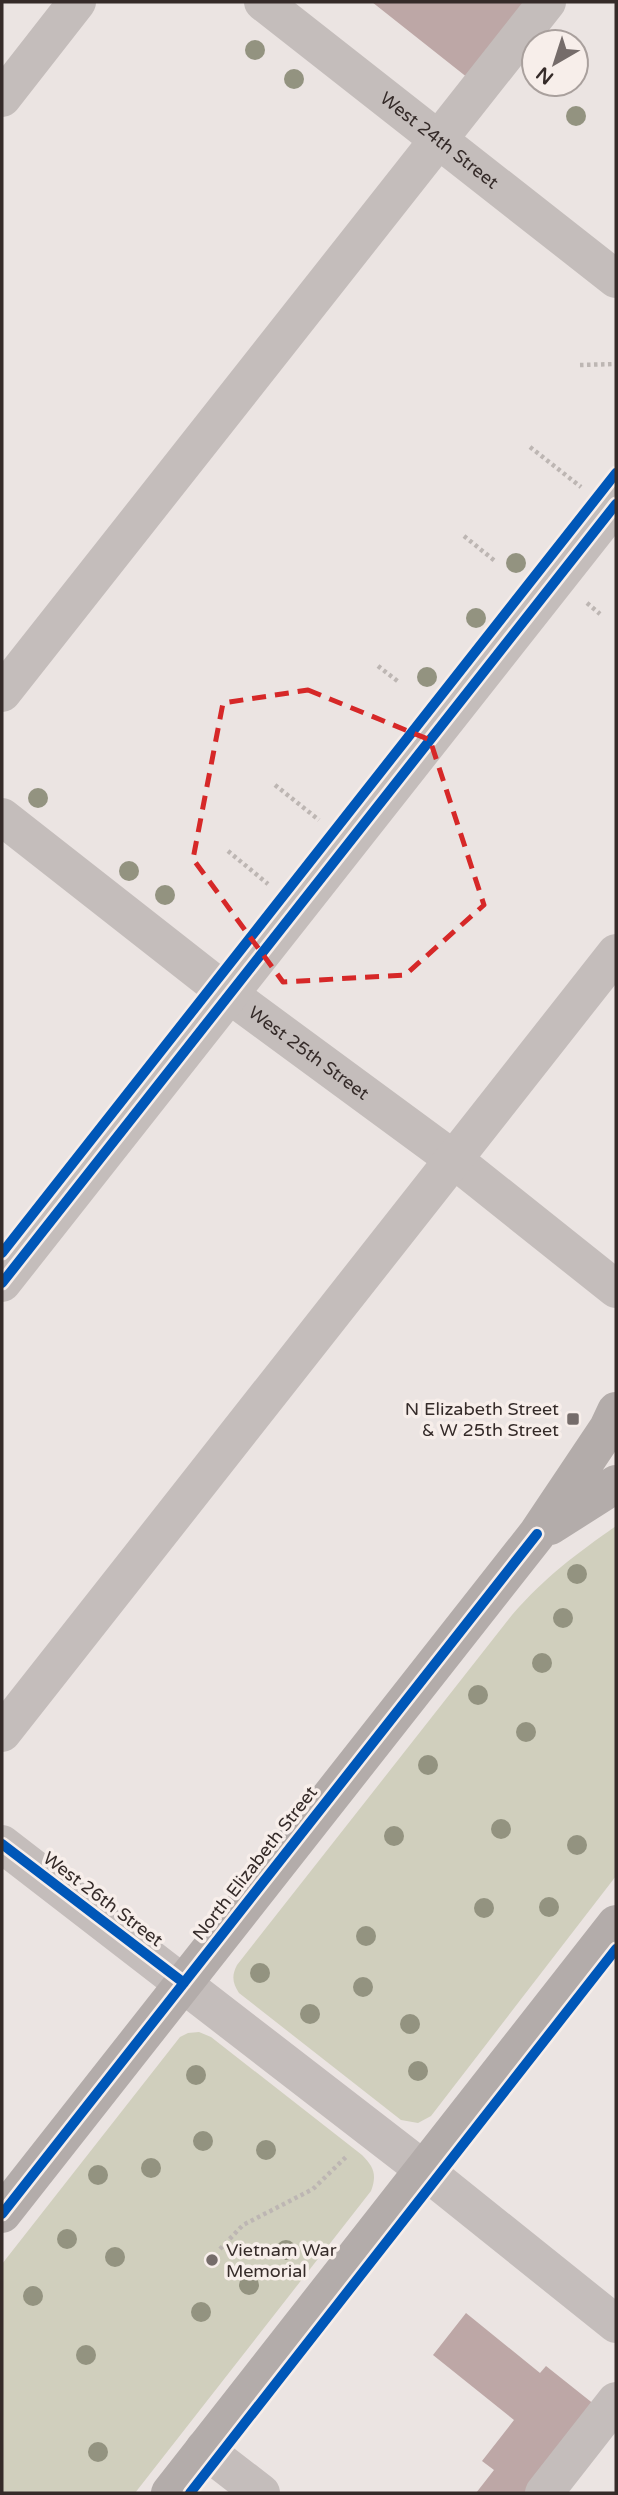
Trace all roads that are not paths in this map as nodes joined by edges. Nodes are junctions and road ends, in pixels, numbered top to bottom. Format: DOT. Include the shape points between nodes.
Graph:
graph roads {
  1 [pos="77,2"];
  2 [pos="263,2"];
  3 [pos="547,2"];
  4 [pos="2,97"];
  5 [pos="439,139"];
  6 [pos="616,279"];
  7 [pos="600,497"];
  8 [pos="2,693"];
  9 [pos="2,817"];
  10 [pos="616,953"];
  11 [pos="229,994"];
  12 [pos="453,1159"];
  13 [pos="2,1283"];
  14 [pos="616,1289"];
  15 [pos="616,1411"];
  16 [pos="616,1484"];
  17 [pos="537,1534"];
  18 [pos="2,1733"];
  19 [pos="2,1844"];
  20 [pos="616,1924"];
  21 [pos="184,1983"];
  22 [pos="424,2170"];
  23 [pos="2,2214"];
  24 [pos="616,2324"];
  25 [pos="616,2401"];
  26 [pos="204,2449"];
  27 [pos="170,2493"];
  28 [pos="261,2493"];
  29 [pos="544,2493"];
  1 -- 4 [label="street"];
  2 -- 5 [label="street, West 24th Street"];
  3 -- 5 [label="street"];
  5 -- 6 [label="street, West 24th Street"];
  5 -- 8 [label="street"];
  7 -- 11 [label="street"];
  9 -- 11 [label="street, West 25th Street"];
  10 -- 12 [label="street"];
  11 -- 12 [label="street, West 25th Street"];
  11 -- 13 [label="street"];
  12 -- 14 [label="street, West 25th Street"];
  12 -- 18 [label="street"];
  15 -- 17 [label="main road, North Elizabeth Street"];
  16 -- 17 [label="main road"];
  17 -- 21 [label="main road, North Elizabeth Street"];
  19 -- 21 [label="street, West 26th Street"];
  20 -- 22 [label="main road"];
  21 -- 22 [label="street, West 26th Street"];
  21 -- 23 [label="main road, North Elizabeth Street"];
  22 -- 24 [label="street, West 26th Street"];
  22 -- 26 [label="main road"];
  25 -- 29 [label="street"];
  26 -- 27 [label="main road"];
  26 -- 28 [label="street"];
}
